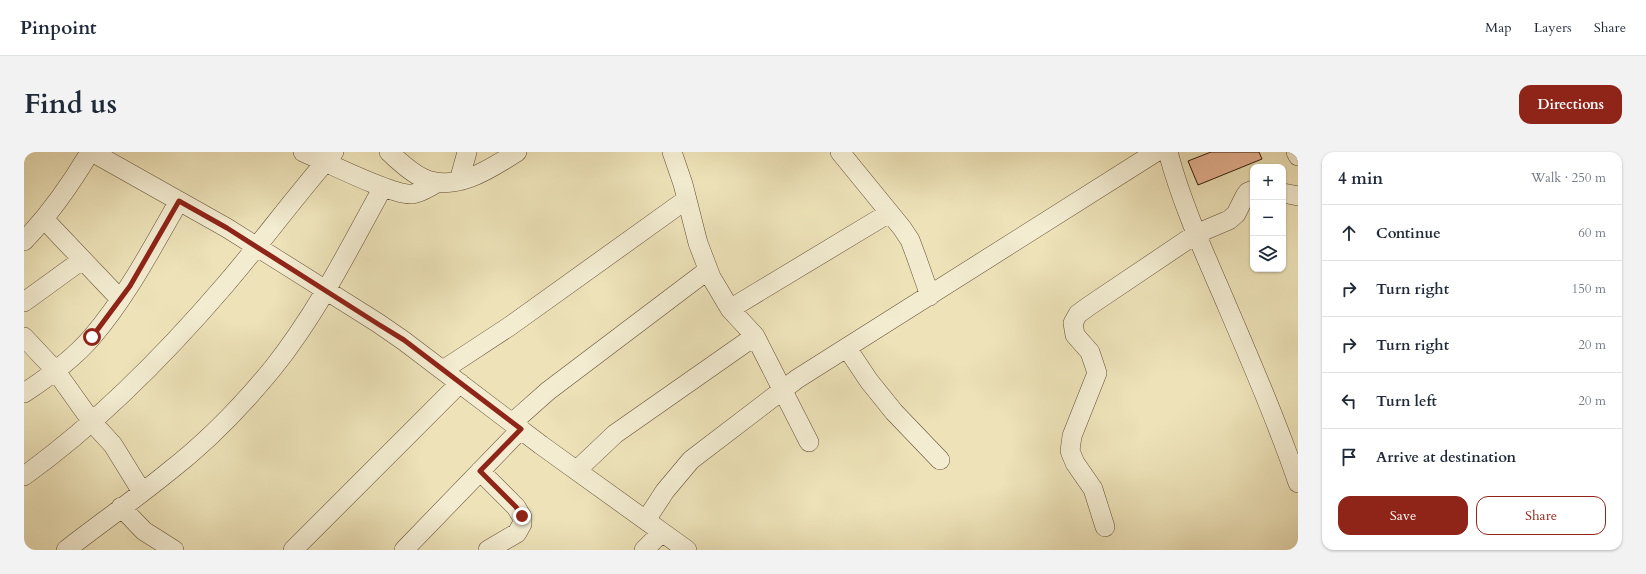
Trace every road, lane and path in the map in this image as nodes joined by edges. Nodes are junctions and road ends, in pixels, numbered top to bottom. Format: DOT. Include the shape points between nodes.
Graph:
graph roads {
  1 [pos="91,152"];
  2 [pos="303,152"];
  3 [pos="388,152"];
  4 [pos="467,152"];
  5 [pos="517,152"];
  6 [pos="672,152"];
  7 [pos="840,152"];
  8 [pos="1156,152"];
  9 [pos="1168,152"];
  10 [pos="1296,152"];
  11 [pos="1298,156"];
  12 [pos="330,157"];
  13 [pos="459,181"];
  14 [pos="437,183"];
  15 [pos="383,187"];
  16 [pos="1250,191"];
  17 [pos="1286,194"];
  18 [pos="1298,196"];
  19 [pos="687,199"];
  20 [pos="179,201"];
  21 [pos="889,212"];
  22 [pos="44,220"];
  23 [pos="1196,234"];
  24 [pos="24,241"];
  25 [pos="256,247"];
  26 [pos="82,260"];
  27 [pos="708,270"];
  28 [pos="326,291"];
  29 [pos="930,296"];
  30 [pos="120,299"];
  31 [pos="24,302"];
  32 [pos="730,309"];
  33 [pos="755,336"];
  34 [pos="24,337"];
  35 [pos="847,348"];
  36 [pos="55,370"];
  37 [pos="443,370"];
  38 [pos="460,383"];
  39 [pos="782,391"];
  40 [pos="24,393"];
  41 [pos="92,422"];
  42 [pos="516,426"];
  43 [pos="809,442"];
  44 [pos="940,460"];
  45 [pos="577,470"];
  46 [pos="480,471"];
  47 [pos="24,476"];
  48 [pos="1298,483"];
  49 [pos="142,492"];
  50 [pos="121,507"];
  51 [pos="646,520"];
  52 [pos="1105,527"];
  53 [pos="662,532"];
  54 [pos="66,550"];
  55 [pos="174,550"];
  56 [pos="293,550"];
  57 [pos="404,550"];
  58 [pos="488,550"];
  59 [pos="644,550"];
  60 [pos="688,550"];
  1 -- 20 [label="street"];
  1 -- 22 [label="street"];
  2 -- 12 [label="street"];
  3 -- 14 [label="street" via="422,178"];
  4 -- 13 [label="street"];
  5 -- 13 [label="street"];
  6 -- 19 [label="street"];
  7 -- 21 [label="street"];
  8 -- 29 [label="street"];
  9 -- 23 [label="street"];
  10 -- 11 [label="street"];
  12 -- 15 [label="street"];
  12 -- 25 [label="street"];
  13 -- 14 [label="street"];
  14 -- 15 [label="street" via="411,194 393,192"];
  15 -- 28 [label="street"];
  16 -- 23 [label="street" via="1236,214 1229,220"];
  17 -- 18 [label="street"];
  19 -- 27 [label="street"];
  19 -- 37 [label="street" via="510,326"];
  20 -- 25 [label="street"];
  20 -- 30 [label="street" via="138,273"];
  21 -- 29 [label="street" via="910,240"];
  21 -- 32 [label="street"];
  22 -- 24 [label="street"];
  22 -- 26 [label="street"];
  23 -- 48 [label="street" via="1252,364"];
  23 -- 52 [label="street" via="1089,306 1078,314 1073,323 1075,335 1090,352 1097,373 1072,436 1070,451 1093,489"];
  25 -- 28 [label="street"];
  25 -- 41 [label="street" via="173,344"];
  26 -- 30 [label="street"];
  26 -- 31 [label="street"];
  27 -- 32 [label="street"];
  27 -- 42 [label="street" via="548,391"];
  28 -- 37 [label="street" via="404,340"];
  28 -- 49 [label="street" via="273,369 184,459"];
  29 -- 35 [label="street"];
  30 -- 36 [label="street" via="92,337"];
  32 -- 33 [label="street"];
  33 -- 39 [label="street"];
  33 -- 45 [label="street" via="615,434"];
  34 -- 36 [label="street"];
  35 -- 39 [label="street"];
  35 -- 44 [label="street" via="894,412"];
  36 -- 40 [label="street"];
  36 -- 41 [label="street"];
  37 -- 38 [label="street"];
  38 -- 42 [label="street"];
  38 -- 56 [label="street"];
  39 -- 43 [label="street"];
  39 -- 51 [label="street" via="691,460 665,490"];
  41 -- 47 [label="street"];
  41 -- 49 [label="street" via="113,446"];
  42 -- 45 [label="street"];
  42 -- 46 [label="street"];
  45 -- 51 [label="street"];
  46 -- 57 [label="street"];
  46 -- 58 [label="street" via="522,516 522,524 517,532"];
  49 -- 50 [label="street"];
  50 -- 54 [label="street"];
  50 -- 55 [label="street" via="144,531"];
  51 -- 53 [label="street"];
  53 -- 59 [label="street"];
  53 -- 60 [label="street"];
}
